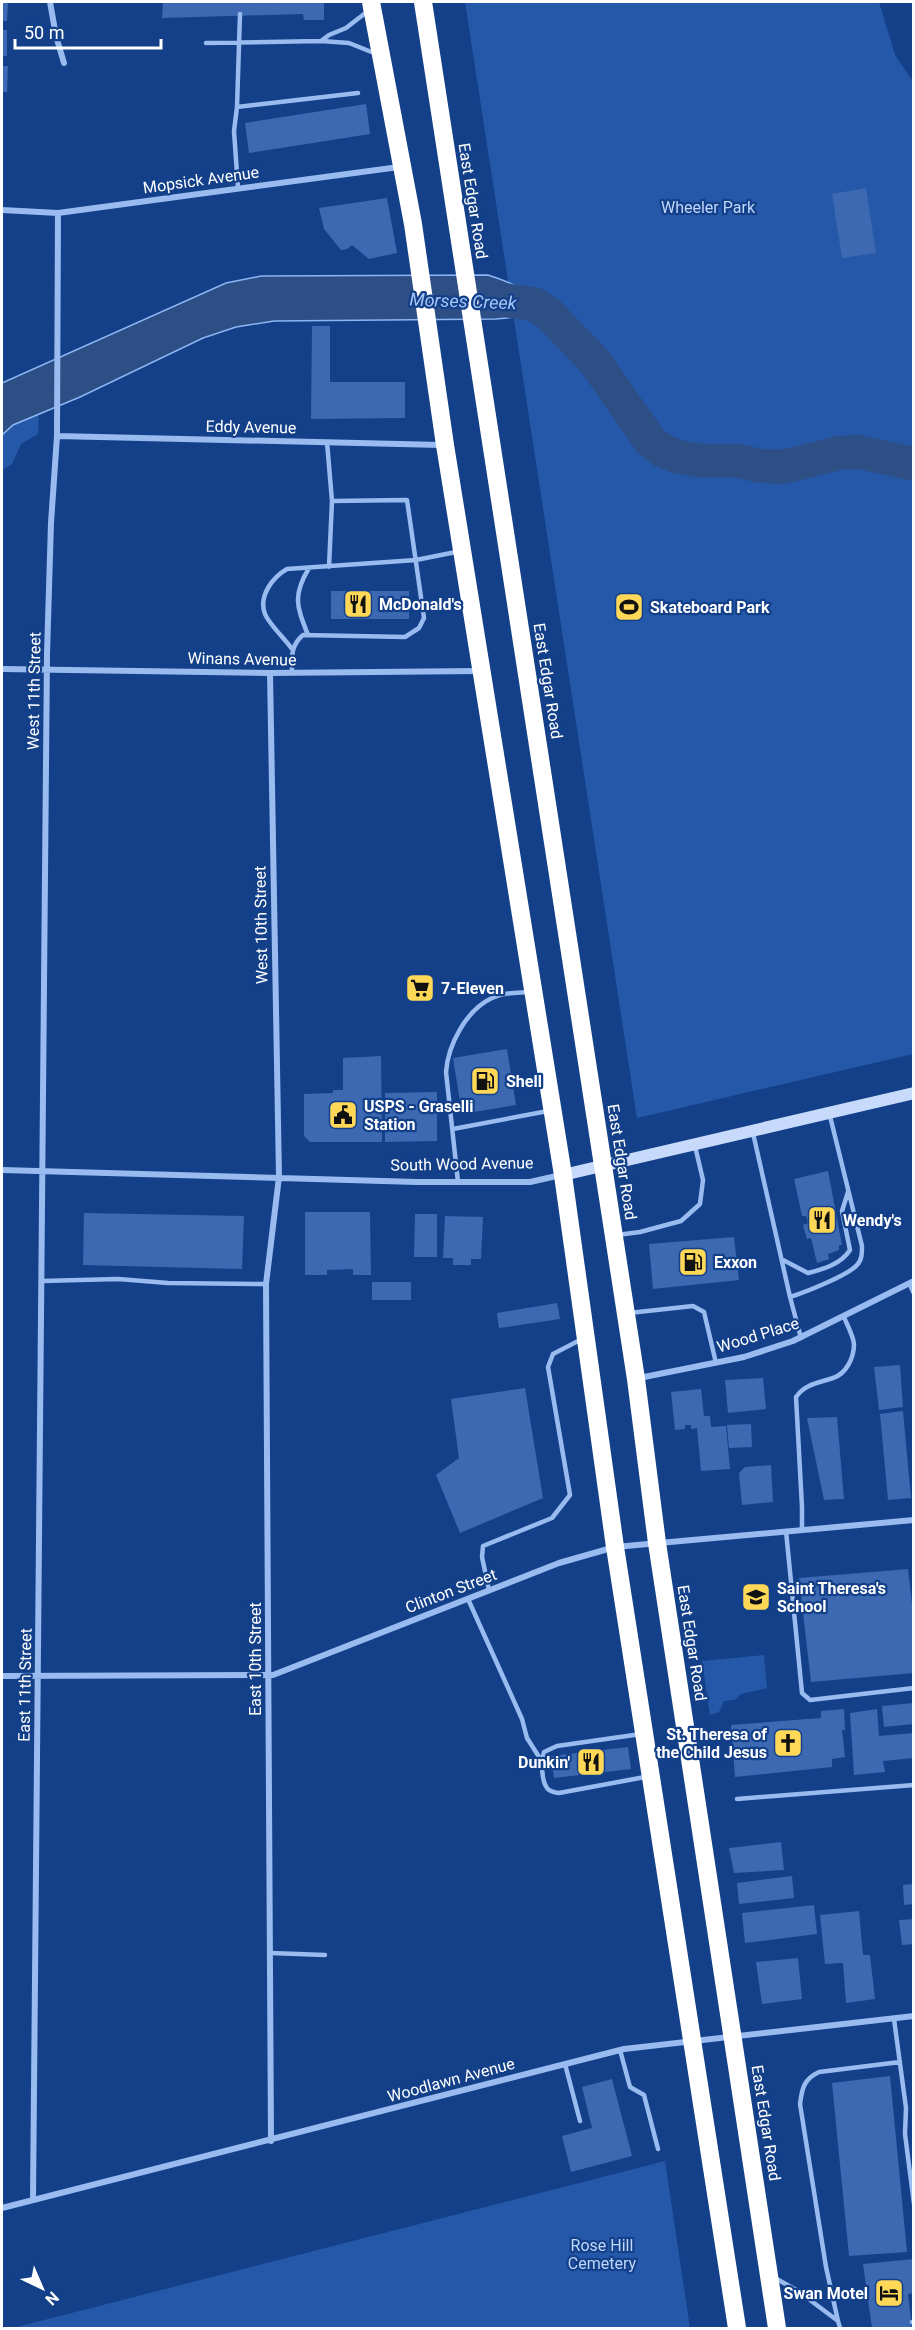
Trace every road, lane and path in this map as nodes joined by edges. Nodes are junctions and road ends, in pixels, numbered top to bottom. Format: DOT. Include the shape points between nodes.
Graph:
graph roads {
  1 [pos="50,2"];
  2 [pos="423,2"];
  3 [pos="372,4"];
  4 [pos="240,14"];
  5 [pos="321,41"];
  6 [pos="206,43"];
  7 [pos="238,43"];
  8 [pos="381,56"];
  9 [pos="64,63"];
  10 [pos="358,93"];
  11 [pos="237,107"];
  12 [pos="403,166"];
  13 [pos="238,188"];
  14 [pos="2,210"];
  15 [pos="58,213"];
  16 [pos="57,436"];
  17 [pos="327,442"];
  18 [pos="445,445"];
  19 [pos="332,501"];
  20 [pos="462,550"];
  21 [pos="416,560"];
  22 [pos="329,567"];
  23 [pos="309,568"];
  24 [pos="308,635"];
  25 [pos="292,649"];
  26 [pos="2,669"];
  27 [pos="47,670"];
  28 [pos="482,671"];
  29 [pos="270,673"];
  30 [pos="292,673"];
  31 [pos="532,992"];
  32 [pos="914,1094"];
  33 [pos="551,1111"];
  34 [pos="829,1112"];
  35 [pos="453,1129"];
  36 [pos="752,1130"];
  37 [pos="694,1143"];
  38 [pos="603,1165"];
  39 [pos="2,1170"];
  40 [pos="43,1170"];
  41 [pos="563,1174"];
  42 [pos="279,1177"];
  43 [pos="458,1182"];
  44 [pos="849,1191"];
  45 [pos="614,1236"];
  46 [pos="783,1260"];
  47 [pos="42,1281"];
  48 [pos="912,1282"];
  49 [pos="266,1284"];
  50 [pos="914,1292"];
  51 [pos="790,1297"];
  52 [pos="625,1314"];
  53 [pos="843,1317"];
  54 [pos="585,1337"];
  55 [pos="801,1338"];
  56 [pos="716,1363"];
  57 [pos="636,1379"];
  58 [pos="914,1520"];
  59 [pos="801,1530"];
  60 [pos="786,1531"];
  61 [pos="657,1543"];
  62 [pos="615,1547"];
  63 [pos="489,1590"];
  64 [pos="468,1599"];
  65 [pos="268,1675"];
  66 [pos="38,1676"];
  67 [pos="2,1677"];
  68 [pos="914,1688"];
  69 [pos="644,1734"];
  70 [pos="541,1760"];
  71 [pos="651,1780"];
  72 [pos="914,1785"];
  73 [pos="737,1799"];
  74 [pos="270,1953"];
  75 [pos="325,1955"];
  76 [pos="914,2016"];
  77 [pos="894,2019"];
  78 [pos="733,2037"];
  79 [pos="692,2041"];
  80 [pos="620,2050"];
  81 [pos="900,2062"];
  82 [pos="565,2064"];
  83 [pos="580,2121"];
  84 [pos="271,2141"];
  85 [pos="658,2149"];
  86 [pos="33,2200"];
  87 [pos="914,2204"];
  88 [pos="2,2208"];
  89 [pos="769,2274"];
  90 [pos="838,2321"];
  91 [pos="737,2328"];
  92 [pos="777,2328"];
  93 [pos="840,2328"];
  1 -- 9 [label="street"];
  2 -- 38 [label="highway, East Edgar Road"];
  3 -- 5 [label="lane" via="346,28"];
  3 -- 8 [label="highway"];
  4 -- 7 [label="lane"];
  5 -- 7 [label="lane"];
  5 -- 8 [label="lane" via="349,43"];
  6 -- 7 [label="lane"];
  7 -- 11 [label="lane"];
  8 -- 12 [label="highway"];
  10 -- 11 [label="lane"];
  11 -- 13 [label="lane" via="234,130"];
  12 -- 13 [label="street, Mopsick Avenue"];
  12 -- 18 [label="highway"];
  13 -- 15 [label="street, Mopsick Avenue"];
  14 -- 15 [label="street, Mopsick Avenue"];
  15 -- 16 [label="street, West 11th Street"];
  16 -- 17 [label="street, Eddy Avenue"];
  16 -- 27 [label="street, West 11th Street"];
  17 -- 18 [label="street, Eddy Avenue"];
  17 -- 19 [label="lane"];
  18 -- 20 [label="highway"];
  19 -- 21 [label="lane" via="407,500"];
  19 -- 22 [label="lane"];
  20 -- 21 [label="lane"];
  20 -- 28 [label="highway"];
  21 -- 22 [label="lane"];
  21 -- 24 [label="lane" via="424,618 413,634"];
  22 -- 23 [label="lane"];
  23 -- 24 [label="lane" via="297,598"];
  23 -- 25 [label="lane" via="287,569 276,575 264,598 265,614"];
  24 -- 25 [label="lane" via="303,635"];
  25 -- 30 [label="lane"];
  26 -- 27 [label="street, Winans Avenue"];
  27 -- 29 [label="street, Winans Avenue"];
  27 -- 40 [label="street, West 11th Street"];
  28 -- 30 [label="street, Winans Avenue"];
  28 -- 31 [label="highway"];
  29 -- 30 [label="street, Winans Avenue"];
  29 -- 42 [label="street, West 10th Street"];
  31 -- 33 [label="highway"];
  31 -- 35 [label="lane" via="490,998 453,1040 446,1072"];
  32 -- 34 [label="main road, South Wood Avenue"];
  33 -- 35 [label="lane"];
  33 -- 41 [label="highway"];
  34 -- 36 [label="main road, South Wood Avenue"];
  34 -- 44 [label="lane"];
  35 -- 43 [label="lane"];
  36 -- 37 [label="main road, South Wood Avenue"];
  36 -- 46 [label="lane"];
  37 -- 38 [label="main road, South Wood Avenue"];
  37 -- 45 [label="lane" via="703,1180 700,1204 681,1221"];
  38 -- 41 [label="main road, South Wood Avenue"];
  38 -- 45 [label="highway, East Edgar Road"];
  39 -- 40 [label="street, South Wood Avenue"];
  40 -- 42 [label="street, South Wood Avenue"];
  40 -- 47 [label="street, East 11th Street"];
  41 -- 43 [label="street, South Wood Avenue" via="530,1182"];
  41 -- 54 [label="highway"];
  42 -- 43 [label="street, South Wood Avenue"];
  42 -- 49 [label="street, East 10th Street"];
  44 -- 46 [label="lane" via="842,1210 850,1250 844,1259 808,1273"];
  44 -- 51 [label="lane" via="862,1246 858,1265"];
  45 -- 52 [label="highway, East Edgar Road"];
  46 -- 51 [label="lane"];
  47 -- 49 [label="lane" via="118,1279"];
  47 -- 66 [label="street, East 11th Street"];
  48 -- 50 [label="street"];
  48 -- 53 [label="street, Wood Place"];
  49 -- 65 [label="street, East 10th Street"];
  51 -- 55 [label="lane"];
  52 -- 56 [label="lane" via="693,1306 704,1312"];
  52 -- 57 [label="highway, East Edgar Road"];
  53 -- 55 [label="street, Wood Place"];
  53 -- 59 [label="lane" via="854,1342 849,1364 841,1374 816,1382 796,1397"];
  54 -- 62 [label="highway"];
  54 -- 63 [label="lane" via="553,1354 548,1367 570,1495 552,1518 483,1546"];
  55 -- 56 [label="street, Wood Place"];
  56 -- 57 [label="street, Wood Place"];
  57 -- 61 [label="highway, East Edgar Road"];
  58 -- 59 [label="street, Clinton Street"];
  59 -- 60 [label="street, Clinton Street"];
  60 -- 61 [label="street, Clinton Street"];
  60 -- 68 [label="lane" via="802,1693 810,1700"];
  61 -- 62 [label="street, Clinton Street"];
  61 -- 78 [label="highway, East Edgar Road"];
  62 -- 63 [label="street, Clinton Street"];
  62 -- 69 [label="highway"];
  63 -- 64 [label="street, Clinton Street"];
  64 -- 65 [label="street, Clinton Street"];
  64 -- 70 [label="lane" via="527,1738"];
  65 -- 66 [label="street, Clinton Street"];
  65 -- 74 [label="street, East 10th Street"];
  66 -- 67 [label="street, Clinton Street"];
  66 -- 86 [label="street, East 11th Street"];
  69 -- 70 [label="lane" via="557,1746 544,1752"];
  69 -- 71 [label="highway"];
  70 -- 71 [label="lane" via="546,1787 559,1793"];
  71 -- 79 [label="highway"];
  72 -- 73 [label="lane"];
  74 -- 75 [label="lane"];
  74 -- 84 [label="street, East 10th Street"];
  76 -- 77 [label="street, Woodlawn Avenue"];
  77 -- 78 [label="street, Woodlawn Avenue"];
  77 -- 81 [label="lane"];
  78 -- 79 [label="street, Woodlawn Avenue"];
  78 -- 89 [label="highway, East Edgar Road"];
  79 -- 80 [label="street, Woodlawn Avenue"];
  79 -- 91 [label="highway"];
  80 -- 82 [label="street, Woodlawn Avenue"];
  80 -- 85 [label="lane" via="630,2087 644,2095"];
  81 -- 87 [label="lane" via="907,2166"];
  81 -- 90 [label="lane" via="819,2072 808,2077 802,2088 800,2104"];
  82 -- 83 [label="lane"];
  82 -- 84 [label="street, Woodlawn Avenue"];
  84 -- 86 [label="street, Woodlawn Avenue"];
  86 -- 88 [label="street, Woodlawn Avenue"];
  89 -- 90 [label="lane"];
  89 -- 92 [label="highway, East Edgar Road"];
  90 -- 93 [label="lane"];
}
